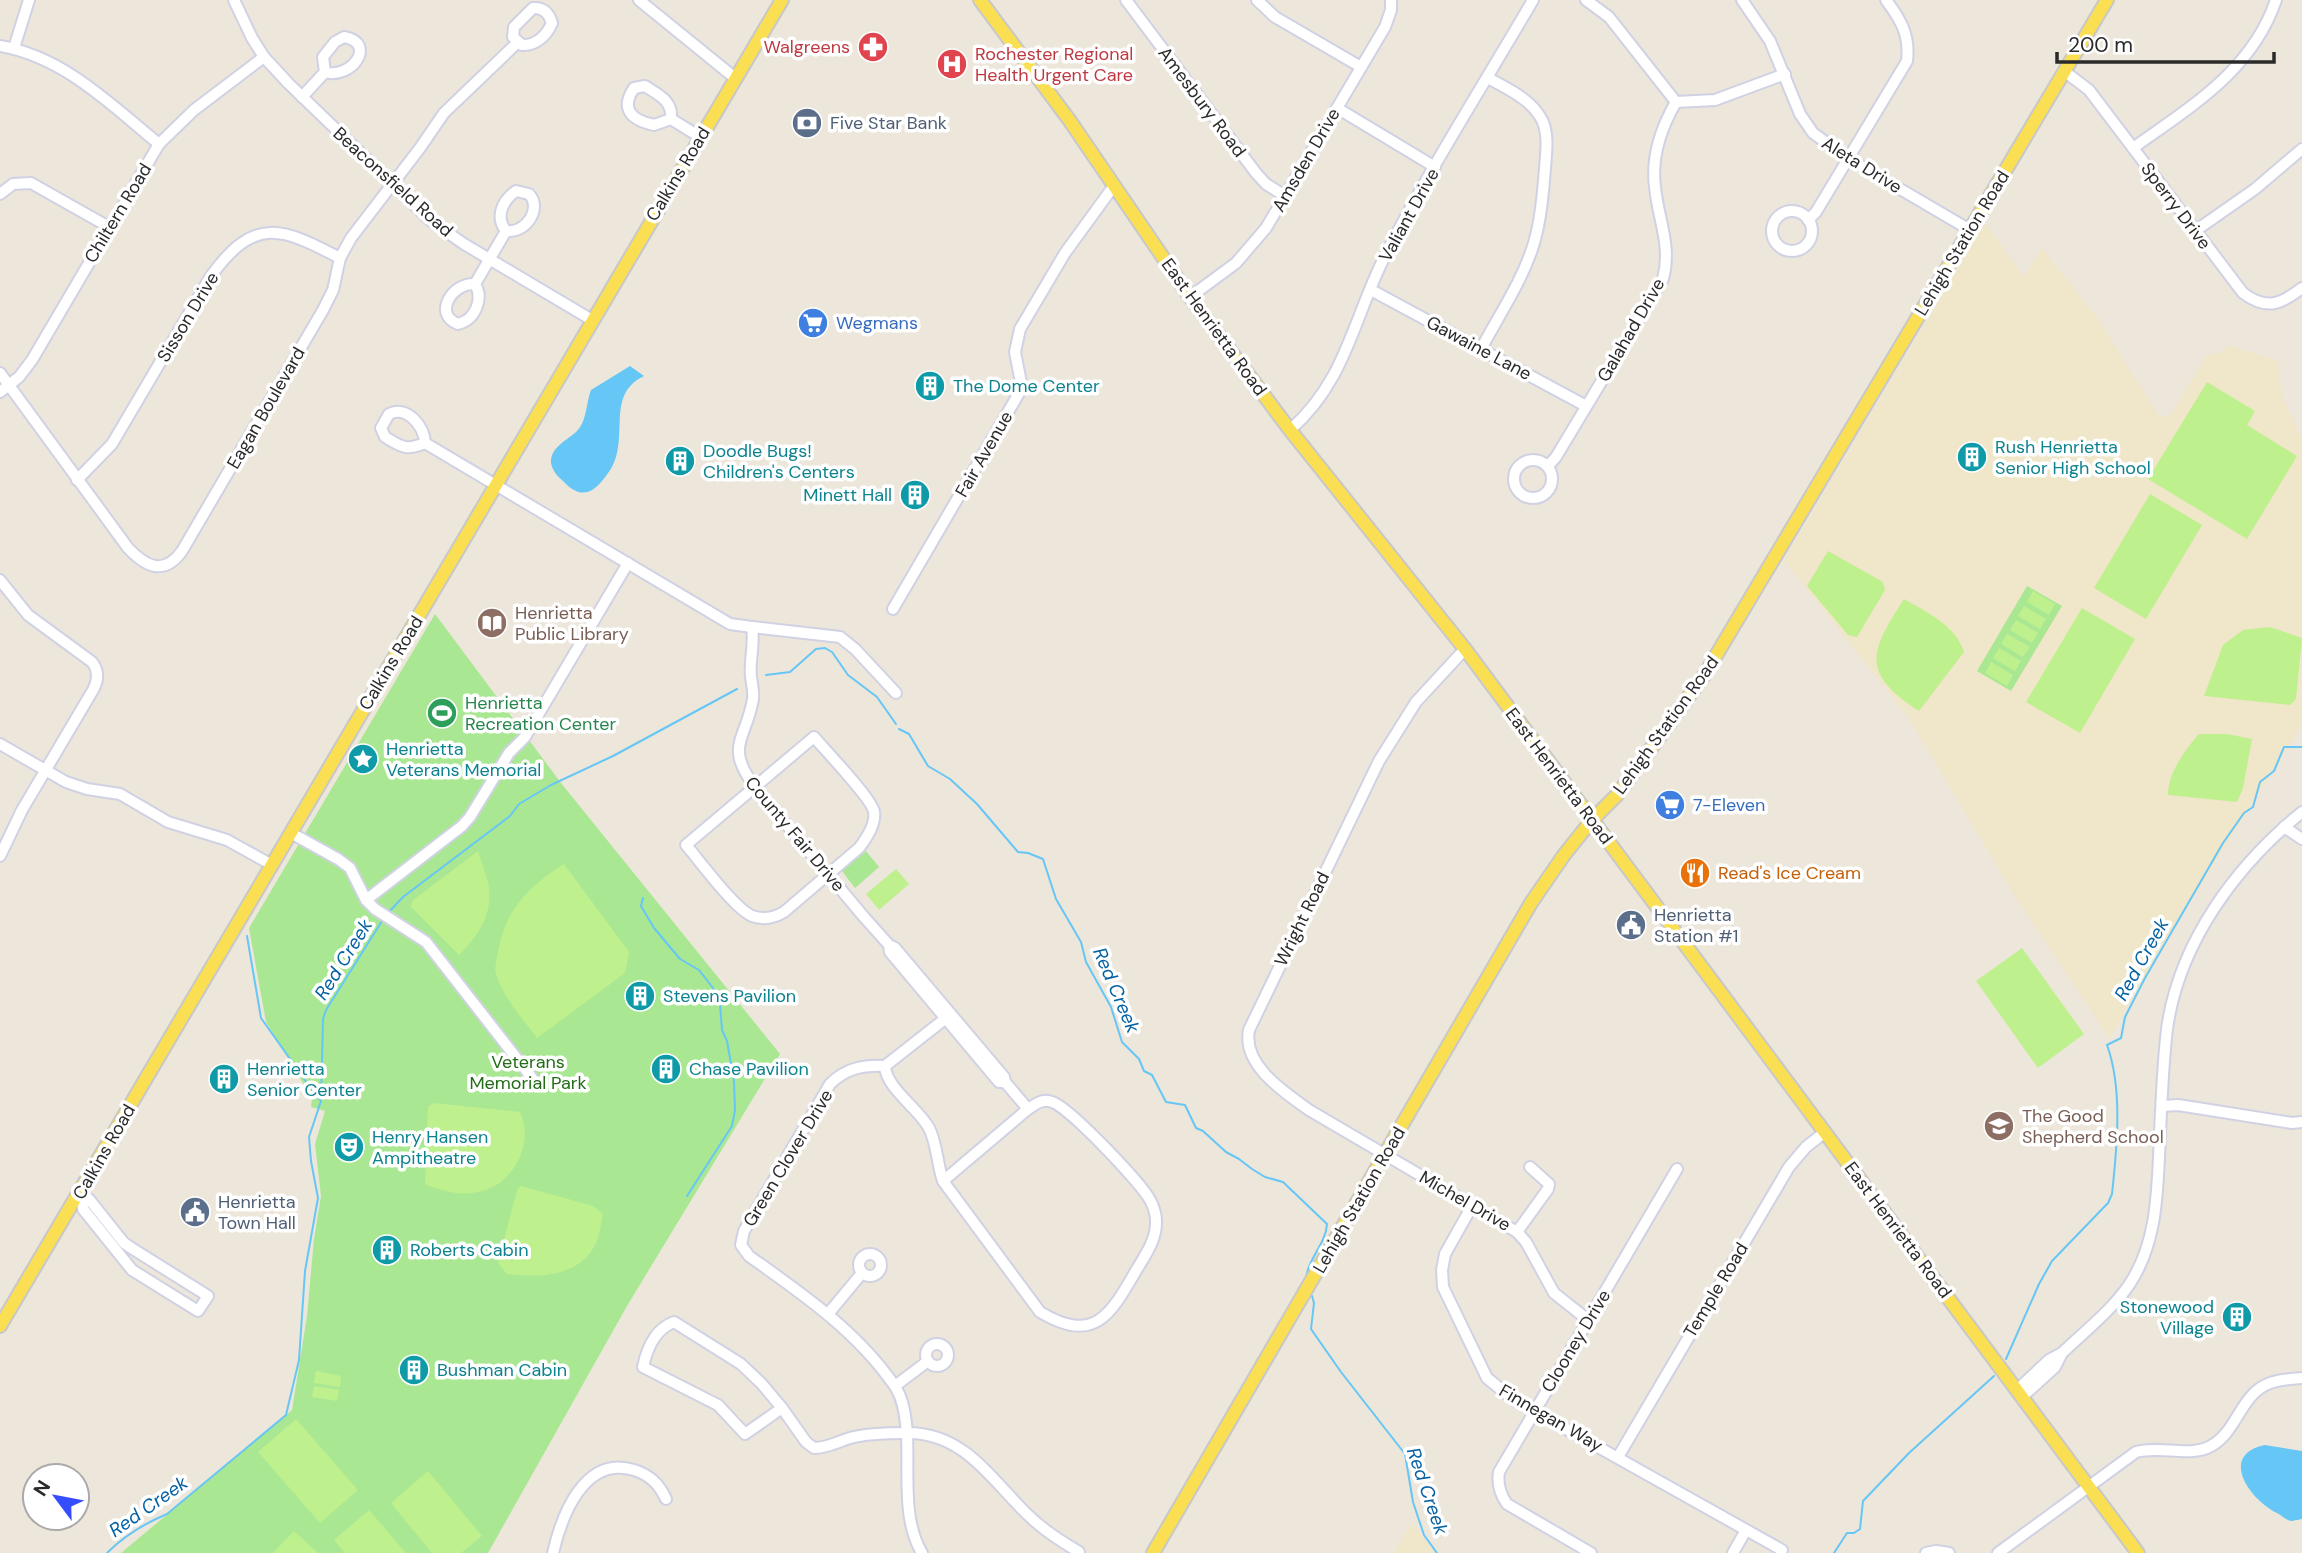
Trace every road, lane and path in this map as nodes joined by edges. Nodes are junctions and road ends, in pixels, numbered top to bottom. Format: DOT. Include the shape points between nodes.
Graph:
graph roads {
  1 [pos="29,0"];
  2 [pos="234,0"];
  3 [pos="639,0"];
  4 [pos="782,0"];
  5 [pos="980,0"];
  6 [pos="1126,0"];
  7 [pos="1257,0"];
  8 [pos="1391,0"];
  9 [pos="1533,0"];
  10 [pos="1586,0"];
  11 [pos="1742,0"];
  12 [pos="1886,0"];
  13 [pos="2106,0"];
  14 [pos="2276,0"];
  15 [pos="517,43"];
  16 [pos="0,46"];
  17 [pos="13,48"];
  18 [pos="264,57"];
  19 [pos="1361,66"];
  20 [pos="2064,71"];
  21 [pos="324,72"];
  22 [pos="1785,74"];
  23 [pos="735,78"];
  24 [pos="1488,78"];
  25 [pos="302,97"];
  26 [pos="1676,102"];
  27 [pos="1337,108"];
  28 [pos="670,119"];
  29 [pos="701,137"];
  30 [pos="159,144"];
  31 [pos="2133,148"];
  32 [pos="2302,149"];
  33 [pos="1849,159"];
  34 [pos="1435,167"];
  35 [pos="393,184"];
  36 [pos="1113,187"];
  37 [pos="0,194"];
  38 [pos="1285,196"];
  39 [pos="1808,220"];
  40 [pos="109,227"];
  41 [pos="1970,230"];
  42 [pos="2195,230"];
  43 [pos="506,231"];
  44 [pos="340,258"];
  45 [pos="489,259"];
  46 [pos="475,284"];
  47 [pos="2302,288"];
  48 [pos="1371,290"];
  49 [pos="1190,297"];
  50 [pos="592,320"];
  51 [pos="1481,349"];
  52 [pos="0,373"];
  53 [pos="4,389"];
  54 [pos="1586,406"];
  55 [pos="1290,430"];
  56 [pos="425,443"];
  57 [pos="1548,466"];
  58 [pos="77,480"];
  59 [pos="496,486"];
  60 [pos="628,563"];
  61 [pos="0,580"];
  62 [pos="892,609"];
  63 [pos="752,627"];
  64 [pos="1465,649"];
  65 [pos="896,693"];
  66 [pos="0,744"];
  67 [pos="45,771"];
  68 [pos="755,787"];
  69 [pos="2302,812"];
  70 [pos="1592,820"];
  71 [pos="2284,827"];
  72 [pos="291,833"];
  73 [pos="2302,839"];
  74 [pos="0,856"];
  75 [pos="272,865"];
  76 [pos="828,874"];
  77 [pos="366,900"];
  78 [pos="889,945"];
  79 [pos="946,1018"];
  80 [pos="885,1066"];
  81 [pos="532,1078"];
  82 [pos="1005,1082"];
  83 [pos="2163,1106"];
  84 [pos="1028,1109"];
  85 [pos="2302,1122"];
  86 [pos="1825,1132"];
  87 [pos="1385,1155"];
  88 [pos="1530,1167"];
  89 [pos="1677,1169"];
  90 [pos="943,1181"];
  91 [pos="80,1198"];
  92 [pos="1472,1206"];
  93 [pos="1517,1232"];
  94 [pos="862,1273"];
  95 [pos="828,1314"];
  96 [pos="1588,1320"];
  97 [pos="0,1326"];
  98 [pos="928,1361"];
  99 [pos="2302,1378"];
  100 [pos="895,1386"];
  101 [pos="2020,1394"];
  102 [pos="782,1408"];
  103 [pos="1534,1410"];
  104 [pos="907,1433"];
  105 [pos="1618,1457"];
  106 [pos="2089,1486"];
  107 [pos="666,1499"];
  108 [pos="1746,1530"];
  109 [pos="1782,1550"];
  110 [pos="1079,1552"];
  111 [pos="553,1553"];
  112 [pos="922,1553"];
  113 [pos="1153,1553"];
  114 [pos="1591,1553"];
  115 [pos="1732,1553"];
  116 [pos="1926,1553"];
  117 [pos="1949,1553"];
  118 [pos="1998,1553"];
  119 [pos="2138,1553"];
  1 -- 17 [label="street"];
  2 -- 18 [label="street, Beaconsfield Road"];
  3 -- 23 [label="street"];
  4 -- 23 [label="main road, Calkins Road"];
  5 -- 36 [label="main road, East Henrietta Road"];
  6 -- 38 [label="street, Amesbury Road" via="1256,173"];
  7 -- 19 [label="street" via="1275,17"];
  8 -- 19 [label="street, Amsden Drive" via="1388,21"];
  9 -- 24 [label="street, Valiant Drive"];
  10 -- 26 [label="street" via="1609,17"];
  11 -- 22 [label="street, Aleta Drive" via="1770,41"];
  12 -- 33 [label="street" via="1904,26 1907,61"];
  13 -- 20 [label="main road, Lehigh Station Road"];
  14 -- 31 [label="street" via="2256,42 2232,73"];
  15 -- 35 [label="street, Eagan Boulevard" via="444,113"];
  16 -- 17 [label="street"];
  17 -- 30 [label="street" via="75,76"];
  18 -- 25 [label="street, Beaconsfield Road"];
  18 -- 30 [label="street, Chiltern Road" via="194,110"];
  19 -- 27 [label="street, Amsden Drive"];
  20 -- 31 [label="street, Sperry Drive" via="2089,90"];
  20 -- 41 [label="main road, Lehigh Station Road"];
  21 -- 25 [label="street"];
  22 -- 26 [label="street" via="1715,100"];
  22 -- 33 [label="street, Aleta Drive" via="1807,125"];
  23 -- 29 [label="main road, Calkins Road"];
  24 -- 34 [label="street, Valiant Drive"];
  24 -- 51 [label="street" via="1534,108 1544,125 1545,155 1534,243"];
  25 -- 35 [label="street, Beaconsfield Road"];
  26 -- 54 [label="street, Galahad Drive" via="1661,133 1654,169 1667,248 1663,279"];
  27 -- 34 [label="street"];
  27 -- 38 [label="street, Amsden Drive"];
  28 -- 29 [label="street"];
  29 -- 50 [label="main road, Calkins Road"];
  30 -- 40 [label="street, Chiltern Road"];
  31 -- 42 [label="street, Sperry Drive"];
  32 -- 42 [label="street" via="2255,189"];
  33 -- 39 [label="street"];
  33 -- 41 [label="street, Aleta Drive"];
  34 -- 48 [label="street, Valiant Drive"];
  35 -- 44 [label="street, Eagan Boulevard"];
  35 -- 45 [label="street, Beaconsfield Road" via="450,236"];
  36 -- 49 [label="main road, East Henrietta Road"];
  36 -- 62 [label="street, Fair Avenue" via="1065,253 1020,329 1015,352 1022,388"];
  37 -- 40 [label="street" via="13,184 31,183"];
  38 -- 49 [label="street, Amsden Drive" via="1247,253"];
  40 -- 53 [label="street, Chiltern Road" via="32,360"];
  41 -- 70 [label="main road, Lehigh Station Road" via="1705,674 1618,794"];
  42 -- 47 [label="street, Sperry Drive" via="2249,297 2279,303"];
  43 -- 45 [label="street"];
  44 -- 58 [label="street, Sisson Drive" via="283,232 255,237 231,252 211,276 112,444"];
  44 -- 58 [label="street, Eagan Boulevard" via="323,310 171,563 157,567 136,556"];
  45 -- 46 [label="street"];
  45 -- 50 [label="street, Beaconsfield Road"];
  48 -- 51 [label="street, Gawaine Lane"];
  48 -- 55 [label="street, Valiant Drive" via="1337,371 1320,400"];
  49 -- 55 [label="main road, East Henrietta Road"];
  50 -- 59 [label="main road, Calkins Road"];
  51 -- 54 [label="street, Gawaine Lane"];
  52 -- 53 [label="street, Eagan Boulevard"];
  53 -- 58 [label="street, Eagan Boulevard"];
  54 -- 57 [label="street, Galahad Drive"];
  55 -- 64 [label="main road, East Henrietta Road"];
  56 -- 59 [label="street"];
  59 -- 60 [label="street"];
  59 -- 72 [label="main road, Calkins Road"];
  60 -- 63 [label="street" via="730,624"];
  60 -- 77 [label="street" via="525,737 509,753 470,817"];
  61 -- 67 [label="street" via="28,615 92,662 97,673 93,690"];
  63 -- 65 [label="street" via="841,637"];
  63 -- 68 [label="street, County Fair Drive" via="753,700 738,758"];
  64 -- 70 [label="main road, East Henrietta Road"];
  64 -- 87 [label="street, Wright Road" via="1416,702 1379,761 1247,1039 1252,1057 1291,1098"];
  66 -- 67 [label="street"];
  67 -- 74 [label="street"];
  67 -- 75 [label="street" via="87,789 120,794 168,822 227,840"];
  68 -- 76 [label="street, County Fair Drive"];
  68 -- 76 [label="street" via="814,737 864,795 874,810 869,833 859,848"];
  68 -- 76 [label="street" via="686,845 736,902 756,917 780,915"];
  69 -- 71 [label="street"];
  70 -- 86 [label="main road, East Henrietta Road"];
  70 -- 87 [label="main road, Lehigh Station Road" via="1531,903"];
  71 -- 73 [label="street"];
  71 -- 83 [label="street" via="2222,895 2186,963 2167,1027"];
  72 -- 75 [label="main road, Calkins Road"];
  72 -- 77 [label="street" via="350,868"];
  75 -- 91 [label="main road, Calkins Road"];
  76 -- 78 [label="street, County Fair Drive"];
  77 -- 81 [label="street" via="431,948"];
  78 -- 79 [label="street, County Fair Drive" via="890,952"];
  78 -- 82 [label="street, County Fair Drive"];
  79 -- 80 [label="street"];
  79 -- 82 [label="street, County Fair Drive" via="999,1082"];
  80 -- 90 [label="street" via="888,1079 930,1131"];
  80 -- 95 [label="street, Green Clover Drive" via="850,1069 830,1084 742,1236 741,1245 749,1256"];
  82 -- 84 [label="street, County Fair Drive"];
  83 -- 85 [label="street"];
  83 -- 101 [label="street" via="2156,1213 2130,1284 2062,1353 2049,1360"];
  84 -- 90 [label="street"];
  84 -- 90 [label="street" via="1042,1101 1062,1106 1150,1200 1156,1219 1153,1242 1115,1307 1098,1320 1079,1326 1060,1325 1040,1312"];
  86 -- 101 [label="main road, East Henrietta Road"];
  86 -- 105 [label="street, Temple Road" via="1789,1167"];
  87 -- 92 [label="street, Michel Drive"];
  87 -- 113 [label="main road, Lehigh Station Road"];
  88 -- 93 [label="street" via="1549,1184 1548,1189"];
  89 -- 96 [label="street, Clooney Drive"];
  91 -- 91 [label="street" via="83,1209 132,1270 198,1311 208,1296 124,1243 89,1199"];
  91 -- 97 [label="main road, Calkins Road"];
  92 -- 93 [label="street, Michel Drive"];
  92 -- 103 [label="street, Finnegan Way" via="1445,1254 1443,1287 1488,1378 1506,1395"];
  93 -- 96 [label="street, Michel Drive" via="1554,1293"];
  94 -- 95 [label="street"];
  95 -- 100 [label="street, Green Clover Drive"];
  96 -- 103 [label="street, Clooney Drive"];
  98 -- 100 [label="street"];
  99 -- 106 [label="street" via="2261,1387 2248,1399 2230,1430 2213,1445 2136,1452"];
  100 -- 104 [label="street, Green Clover Drive"];
  101 -- 106 [label="main road, East Henrietta Road"];
  102 -- 102 [label="street" via="741,1364 674,1322 664,1326 646,1353 643,1367 718,1405 745,1434"];
  102 -- 104 [label="street" via="814,1448 852,1437"];
  103 -- 105 [label="street, Finnegan Way"];
  103 -- 114 [label="street, Clooney Drive" via="1501,1467 1500,1493 1514,1508"];
  104 -- 110 [label="street" via="958,1445 1035,1522"];
  104 -- 112 [label="street, Green Clover Drive" via="910,1518"];
  105 -- 108 [label="street, Finnegan Way"];
  106 -- 118 [label="street"];
  106 -- 119 [label="main road, East Henrietta Road"];
  107 -- 111 [label="street" via="659,1485 640,1472 615,1467 597,1473 571,1504"];
  108 -- 109 [label="street, Finnegan Way"];
  108 -- 115 [label="street"];
  116 -- 117 [label="street"];
}
